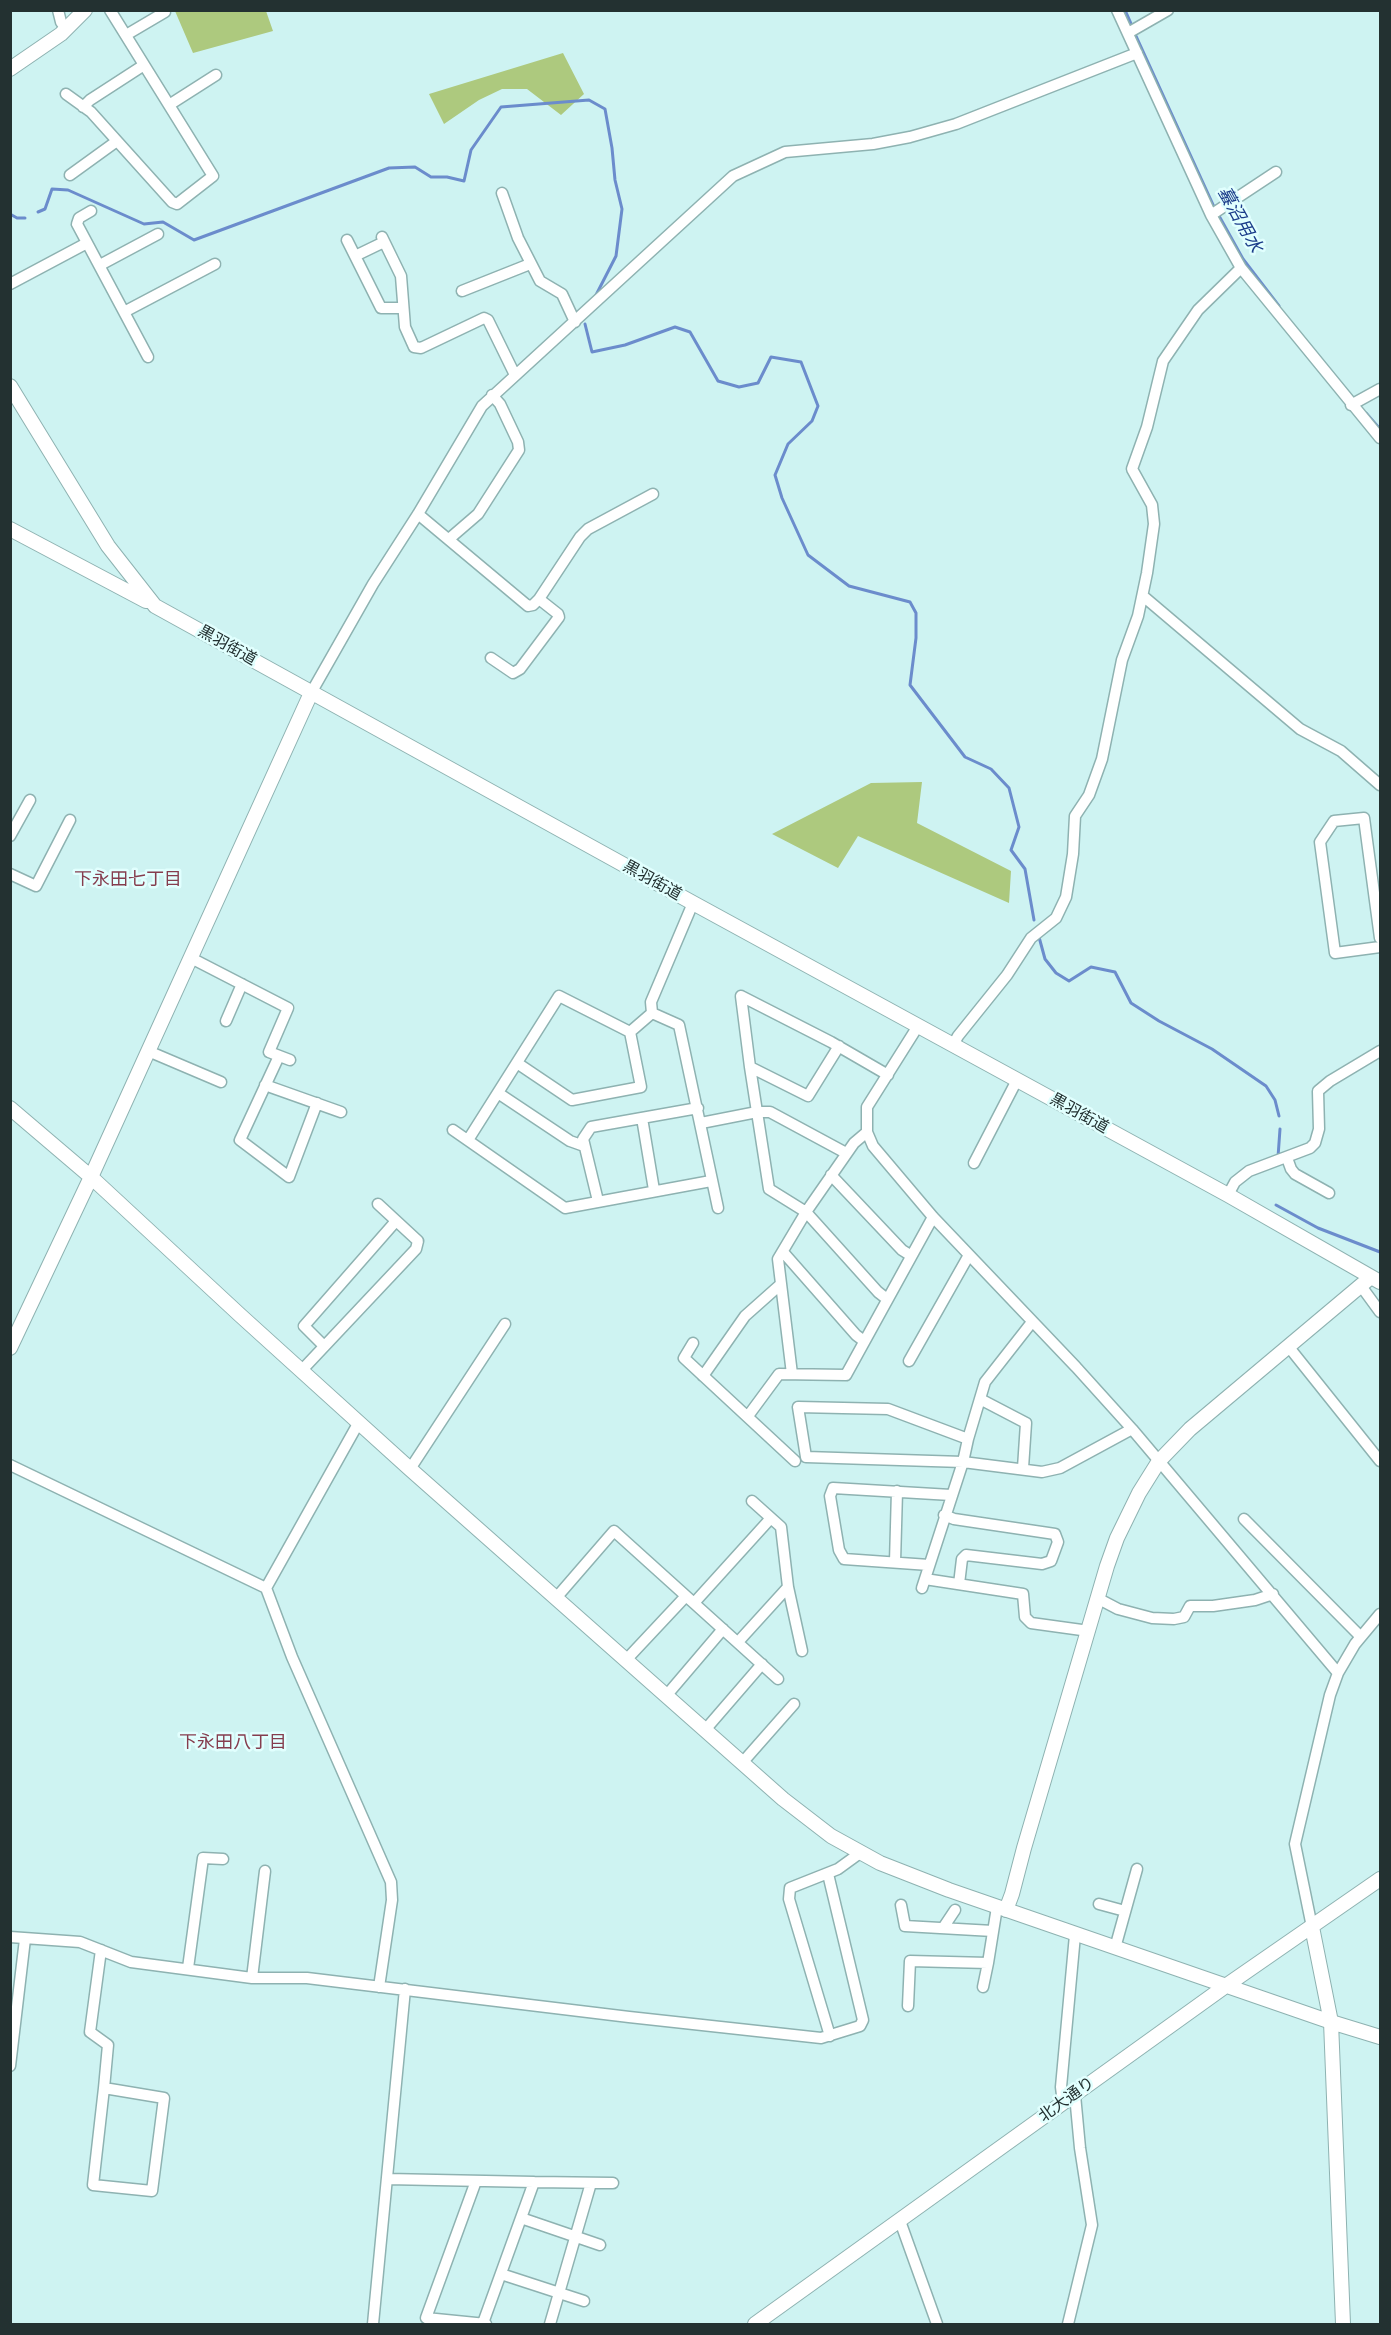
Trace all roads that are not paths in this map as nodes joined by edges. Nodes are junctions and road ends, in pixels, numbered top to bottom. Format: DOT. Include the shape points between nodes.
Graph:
graph roads {
  1 [pos="58,10"];
  2 [pos="85,10"];
  3 [pos="110,10"];
  4 [pos="1117,10"];
  5 [pos="1168,10"];
  6 [pos="165,12"];
  7 [pos="66,29"];
  8 [pos="1128,33"];
  9 [pos="126,35"];
  10 [pos="1137,52"];
  11 [pos="144,65"];
  12 [pos="10,69"];
  13 [pos="216,75"];
  14 [pos="66,94"];
  15 [pos="169,105"];
  16 [pos="83,107"];
  17 [pos="117,141"];
  18 [pos="1276,172"];
  19 [pos="70,175"];
  20 [pos="502,193"];
  21 [pos="92,211"];
  22 [pos="1215,213"];
  23 [pos="158,234"];
  24 [pos="347,240"];
  25 [pos="87,243"];
  26 [pos="355,256"];
  27 [pos="215,264"];
  28 [pos="530,264"];
  29 [pos="100,265"];
  30 [pos="1241,268"];
  31 [pos="10,284"];
  32 [pos="462,291"];
  33 [pos="403,308"];
  34 [pos="124,312"];
  35 [pos="575,322"];
  36 [pos="148,357"];
  37 [pos="515,375"];
  38 [pos="10,386"];
  39 [pos="1380,389"];
  40 [pos="492,395"];
  41 [pos="1351,405"];
  42 [pos="1380,438"];
  43 [pos="653,494"];
  44 [pos="418,514"];
  45 [pos="10,528"];
  46 [pos="448,539"];
  47 [pos="1143,596"];
  48 [pos="539,599"];
  49 [pos="155,606"];
  50 [pos="491,658"];
  51 [pos="311,693"];
  52 [pos="1380,785"];
  53 [pos="30,800"];
  54 [pos="70,820"];
  55 [pos="10,836"];
  56 [pos="1380,844"];
  57 [pos="1367,846"];
  58 [pos="10,874"];
  59 [pos="693,903"];
  60 [pos="1380,938"];
  61 [pos="1380,947"];
  62 [pos="191,958"];
  63 [pos="242,984"];
  64 [pos="652,1013"];
  65 [pos="226,1021"];
  66 [pos="918,1026"];
  67 [pos="630,1032"];
  68 [pos="839,1046"];
  69 [pos="953,1046"];
  70 [pos="148,1051"];
  71 [pos="1380,1051"];
  72 [pos="279,1056"];
  73 [pos="290,1060"];
  74 [pos="517,1063"];
  75 [pos="750,1067"];
  76 [pos="888,1075"];
  77 [pos="1017,1080"];
  78 [pos="221,1082"];
  79 [pos="265,1085"];
  80 [pos="498,1093"];
  81 [pos="317,1103"];
  82 [pos="10,1108"];
  83 [pos="698,1108"];
  84 [pos="341,1112"];
  85 [pos="757,1112"];
  86 [pos="642,1118"];
  87 [pos="701,1123"];
  88 [pos="453,1130"];
  89 [pos="867,1132"];
  90 [pos="468,1140"];
  91 [pos="584,1146"];
  92 [pos="846,1153"];
  93 [pos="1287,1158"];
  94 [pos="975,1163"];
  95 [pos="831,1175"];
  96 [pos="91,1177"];
  97 [pos="711,1181"];
  98 [pos="654,1191"];
  99 [pos="1329,1193"];
  100 [pos="1228,1195"];
  101 [pos="598,1201"];
  102 [pos="378,1204"];
  103 [pos="718,1208"];
  104 [pos="806,1212"];
  105 [pos="933,1217"];
  106 [pos="396,1221"];
  107 [pos="783,1252"];
  108 [pos="910,1255"];
  109 [pos="969,1255"];
  110 [pos="1371,1281"];
  111 [pos="781,1284"];
  112 [pos="887,1299"];
  113 [pos="1380,1312"];
  114 [pos="1032,1322"];
  115 [pos="505,1324"];
  116 [pos="864,1341"];
  117 [pos="693,1343"];
  118 [pos="324,1346"];
  119 [pos="1288,1346"];
  120 [pos="10,1348"];
  121 [pos="909,1361"];
  122 [pos="302,1370"];
  123 [pos="792,1374"];
  124 [pos="703,1376"];
  125 [pos="980,1399"];
  126 [pos="748,1416"];
  127 [pos="359,1422"];
  128 [pos="1132,1429"];
  129 [pos="968,1439"];
  130 [pos="795,1461"];
  131 [pos="1159,1461"];
  132 [pos="1380,1461"];
  133 [pos="963,1462"];
  134 [pos="10,1465"];
  135 [pos="410,1468"];
  136 [pos="1023,1468"];
  137 [pos="897,1491"];
  138 [pos="951,1495"];
  139 [pos="752,1501"];
  140 [pos="945,1515"];
  141 [pos="771,1518"];
  142 [pos="1244,1519"];
  143 [pos="894,1562"];
  144 [pos="928,1564"];
  145 [pos="959,1584"];
  146 [pos="788,1587"];
  147 [pos="266,1588"];
  148 [pos="1273,1594"];
  149 [pos="556,1598"];
  150 [pos="1097,1598"];
  151 [pos="690,1600"];
  152 [pos="1380,1614"];
  153 [pos="723,1629"];
  154 [pos="1089,1631"];
  155 [pos="1361,1637"];
  156 [pos="738,1642"];
  157 [pos="802,1651"];
  158 [pos="626,1660"];
  159 [pos="762,1664"];
  160 [pos="1338,1673"];
  161 [pos="778,1679"];
  162 [pos="666,1696"];
  163 [pos="794,1704"];
  164 [pos="705,1730"];
  165 [pos="742,1763"];
  166 [pos="860,1853"];
  167 [pos="223,1858"];
  168 [pos="1137,1869"];
  169 [pos="266,1871"];
  170 [pos="828,1874"];
  171 [pos="1380,1879"];
  172 [pos="1099,1904"];
  173 [pos="901,1905"];
  174 [pos="1002,1909"];
  175 [pos="956,1910"];
  176 [pos="1125,1911"];
  177 [pos="1312,1927"];
  178 [pos="943,1928"];
  179 [pos="993,1931"];
  180 [pos="1075,1935"];
  181 [pos="10,1937"];
  182 [pos="26,1939"];
  183 [pos="1114,1947"];
  184 [pos="101,1950"];
  185 [pos="988,1963"];
  186 [pos="188,1968"];
  187 [pos="252,1978"];
  188 [pos="1227,1985"];
  189 [pos="379,1986"];
  190 [pos="983,1988"];
  191 [pos="405,1989"];
  192 [pos="908,2006"];
  193 [pos="1331,2022"];
  194 [pos="12,2036"];
  195 [pos="830,2036"];
  196 [pos="1380,2037"];
  197 [pos="10,2066"];
  198 [pos="104,2088"];
  199 [pos="1075,2094"];
  200 [pos="1063,2103"];
  201 [pos="387,2179"];
  202 [pos="476,2181"];
  203 [pos="534,2182"];
  204 [pos="591,2183"];
  205 [pos="614,2183"];
  206 [pos="521,2218"];
  207 [pos="900,2221"];
  208 [pos="575,2237"];
  209 [pos="600,2245"];
  210 [pos="501,2274"];
  211 [pos="559,2293"];
  212 [pos="584,2301"];
  213 [pos="484,2324"];
  214 [pos="373,2325"];
  215 [pos="549,2325"];
  216 [pos="755,2325"];
  217 [pos="937,2325"];
  218 [pos="1068,2325"];
  219 [pos="1343,2325"];
  1 -- 7 [label="street"];
  2 -- 7 [label="street"];
  3 -- 9 [label="street"];
  4 -- 8 [label="street"];
  5 -- 8 [label="street"];
  6 -- 9 [label="street"];
  7 -- 12 [label="street"];
  8 -- 10 [label="street"];
  9 -- 11 [label="street"];
  10 -- 22 [label="street"];
  10 -- 35 [label="street" via="956,124 873,144 785,152 757,163 733,176"];
  11 -- 15 [label="street"];
  11 -- 16 [label="street"];
  13 -- 15 [label="street"];
  14 -- 16 [label="street"];
  15 -- 17 [label="street" via="213,177 177,204"];
  16 -- 17 [label="street"];
  17 -- 19 [label="street"];
  18 -- 22 [label="street"];
  20 -- 28 [label="street"];
  21 -- 25 [label="street" via="77,221"];
  22 -- 30 [label="street"];
  23 -- 29 [label="street"];
  24 -- 26 [label="street"];
  25 -- 29 [label="street"];
  25 -- 31 [label="street"];
  26 -- 33 [label="street" via="381,308"];
  26 -- 33 [label="street" via="383,239 401,276"];
  27 -- 34 [label="street"];
  28 -- 32 [label="street"];
  28 -- 35 [label="street" via="540,281 562,294"];
  29 -- 34 [label="street"];
  30 -- 41 [label="street"];
  30 -- 47 [label="street" via="1198,310 1163,360 1132,469 1152,505 1154,524"];
  33 -- 37 [label="street" via="405,327 417,349 480,318 488,320"];
  34 -- 36 [label="street"];
  35 -- 37 [label="street"];
  37 -- 40 [label="street"];
  38 -- 49 [label="street, 黒羽街道" via="108,546"];
  39 -- 41 [label="street"];
  40 -- 44 [label="street"];
  40 -- 46 [label="street" via="505,414 519,450 478,513"];
  41 -- 42 [label="street"];
  43 -- 48 [label="street" via="580,537"];
  44 -- 46 [label="street"];
  44 -- 51 [label="street"];
  45 -- 49 [label="street"];
  46 -- 48 [label="street" via="524,605 533,605"];
  47 -- 52 [label="street" via="1300,729 1341,751"];
  47 -- 69 [label="street" via="1122,660 1102,759 1089,795 1075,816 1066,897 1056,918 1031,938"];
  48 -- 50 [label="street" via="559,617 520,669 513,673"];
  49 -- 51 [label="street, 黒羽街道"];
  51 -- 59 [label="street, 黒羽街道"];
  51 -- 62 [label="street"];
  53 -- 55 [label="street"];
  54 -- 58 [label="street" via="36,886"];
  56 -- 57 [label="street"];
  57 -- 60 [label="street"];
  57 -- 61 [label="street" via="1364,818 1334,821 1320,842 1335,953"];
  59 -- 64 [label="street" via="651,1002"];
  59 -- 66 [label="street, 黒羽街道"];
  62 -- 63 [label="street"];
  62 -- 70 [label="street"];
  63 -- 65 [label="street"];
  63 -- 72 [label="street" via="288,1008 269,1052"];
  64 -- 67 [label="street"];
  64 -- 83 [label="street" via="679,1025"];
  66 -- 69 [label="street, 黒羽街道"];
  66 -- 76 [label="street"];
  67 -- 74 [label="street" via="559,996"];
  67 -- 74 [label="street" via="641,1087 572,1100"];
  68 -- 75 [label="street" via="808,1096"];
  68 -- 75 [label="street" via="741,996"];
  68 -- 76 [label="street"];
  69 -- 77 [label="street, 黒羽街道"];
  70 -- 78 [label="street"];
  70 -- 96 [label="street"];
  71 -- 93 [label="street" via="1318,1091 1319,1129 1315,1143"];
  72 -- 73 [label="street"];
  72 -- 79 [label="street"];
  74 -- 80 [label="street"];
  75 -- 85 [label="street"];
  76 -- 89 [label="street" via="867,1107"];
  77 -- 94 [label="street"];
  77 -- 100 [label="street, 黒羽街道"];
  79 -- 81 [label="street"];
  79 -- 81 [label="street" via="240,1140 289,1177"];
  80 -- 90 [label="street"];
  80 -- 91 [label="street" via="570,1141"];
  81 -- 84 [label="street"];
  82 -- 96 [label="street"];
  83 -- 86 [label="street"];
  83 -- 87 [label="street"];
  85 -- 87 [label="street"];
  85 -- 92 [label="street" via="770,1112"];
  85 -- 104 [label="street" via="769,1189"];
  86 -- 91 [label="street" via="591,1127 583,1139"];
  86 -- 98 [label="street"];
  87 -- 97 [label="street"];
  88 -- 90 [label="street"];
  89 -- 92 [label="street"];
  89 -- 105 [label="street" via="873,1146"];
  90 -- 101 [label="street" via="565,1208"];
  91 -- 101 [label="street"];
  92 -- 95 [label="street"];
  93 -- 99 [label="street" via="1295,1174"];
  93 -- 100 [label="street" via="1241,1176"];
  95 -- 104 [label="street"];
  95 -- 108 [label="street"];
  96 -- 120 [label="street"];
  96 -- 122 [label="street"];
  97 -- 98 [label="street"];
  97 -- 103 [label="street"];
  98 -- 101 [label="street"];
  100 -- 110 [label="street, 黒羽街道"];
  102 -- 106 [label="street"];
  104 -- 107 [label="street"];
  104 -- 112 [label="street"];
  105 -- 108 [label="street"];
  105 -- 109 [label="street"];
  106 -- 118 [label="street" via="304,1326"];
  106 -- 118 [label="street" via="418,1241 416,1249"];
  107 -- 111 [label="street" via="778,1259"];
  107 -- 116 [label="street"];
  108 -- 112 [label="street"];
  109 -- 114 [label="street"];
  109 -- 121 [label="street"];
  110 -- 113 [label="street"];
  110 -- 119 [label="street"];
  111 -- 123 [label="street"];
  111 -- 124 [label="street" via="745,1316"];
  112 -- 116 [label="street"];
  114 -- 125 [label="street" via="985,1382"];
  114 -- 128 [label="street"];
  115 -- 135 [label="street"];
  116 -- 123 [label="street" via="846,1376"];
  117 -- 124 [label="street" via="684,1358"];
  118 -- 122 [label="street"];
  119 -- 131 [label="street" via="1190,1429"];
  119 -- 132 [label="street"];
  122 -- 127 [label="street"];
  123 -- 126 [label="street" via="779,1374"];
  124 -- 126 [label="street"];
  125 -- 129 [label="street"];
  125 -- 136 [label="street" via="1026,1423"];
  126 -- 130 [label="street"];
  127 -- 135 [label="street"];
  127 -- 147 [label="street"];
  128 -- 131 [label="street"];
  128 -- 136 [label="street" via="1060,1468 1042,1472"];
  129 -- 133 [label="street"];
  129 -- 133 [label="street" via="888,1409 798,1407 806,1456"];
  131 -- 148 [label="street"];
  131 -- 150 [label="street" via="1117,1538"];
  133 -- 136 [label="street"];
  133 -- 138 [label="street"];
  134 -- 147 [label="street"];
  135 -- 149 [label="street"];
  137 -- 138 [label="street"];
  137 -- 143 [label="street"];
  137 -- 143 [label="street" via="833,1488 830,1496 844,1559"];
  138 -- 140 [label="street"];
  139 -- 141 [label="street"];
  140 -- 144 [label="street"];
  140 -- 145 [label="street" via="1055,1534 1058,1542 1051,1561 1042,1564 966,1555"];
  141 -- 146 [label="street" via="781,1527"];
  141 -- 151 [label="street"];
  142 -- 155 [label="street"];
  143 -- 144 [label="street"];
  144 -- 145 [label="street" via="924,1583"];
  145 -- 154 [label="street" via="1023,1594 1025,1617 1031,1623"];
  146 -- 156 [label="street"];
  146 -- 157 [label="street"];
  147 -- 189 [label="street" via="292,1657 392,1882"];
  148 -- 150 [label="street" via="1245,1602 1190,1606 1184,1617 1174,1619 1118,1609"];
  148 -- 160 [label="street"];
  149 -- 151 [label="street" via="614,1531"];
  149 -- 158 [label="street"];
  150 -- 154 [label="street"];
  151 -- 153 [label="street"];
  151 -- 158 [label="street"];
  152 -- 155 [label="street"];
  153 -- 156 [label="street"];
  153 -- 162 [label="street"];
  154 -- 174 [label="street" via="1012,1894"];
  155 -- 160 [label="street"];
  156 -- 159 [label="street"];
  158 -- 162 [label="street"];
  159 -- 161 [label="street"];
  159 -- 164 [label="street"];
  160 -- 177 [label="street" via="1295,1844"];
  162 -- 164 [label="street"];
  163 -- 165 [label="street"];
  164 -- 165 [label="street"];
  165 -- 166 [label="street" via="831,1836"];
  166 -- 170 [label="street"];
  166 -- 174 [label="street"];
  167 -- 186 [label="street" via="203,1858"];
  168 -- 176 [label="street"];
  169 -- 187 [label="street"];
  170 -- 195 [label="street" via="863,2020 860,2026"];
  170 -- 195 [label="street" via="790,1888 789,1899"];
  171 -- 177 [label="street, 北大通り"];
  172 -- 176 [label="street"];
  173 -- 178 [label="street" via="905,1926"];
  174 -- 179 [label="street"];
  174 -- 180 [label="street"];
  175 -- 178 [label="street"];
  176 -- 183 [label="street"];
  177 -- 188 [label="street, 北大通り"];
  177 -- 193 [label="street"];
  178 -- 179 [label="street"];
  179 -- 185 [label="street"];
  180 -- 183 [label="street"];
  180 -- 200 [label="street" via="1061,2086"];
  181 -- 182 [label="street"];
  182 -- 184 [label="street" via="80,1942"];
  182 -- 194 [label="street"];
  183 -- 188 [label="street"];
  184 -- 186 [label="street" via="130,1962"];
  184 -- 198 [label="street" via="90,2032 108,2045"];
  185 -- 190 [label="street"];
  185 -- 192 [label="street" via="910,1961"];
  186 -- 187 [label="street"];
  187 -- 189 [label="street" via="307,1978"];
  188 -- 193 [label="street"];
  188 -- 199 [label="street, 北大通り"];
  189 -- 191 [label="street"];
  191 -- 195 [label="street" via="651,2020"];
  191 -- 201 [label="street"];
  193 -- 196 [label="street"];
  193 -- 219 [label="street"];
  194 -- 197 [label="street"];
  198 -- 198 [label="street" via="93,2186 152,2191 164,2098"];
  199 -- 200 [label="street, 北大通り"];
  199 -- 218 [label="street" via="1092,2225"];
  200 -- 207 [label="street, 北大通り"];
  201 -- 202 [label="street"];
  201 -- 214 [label="street"];
  202 -- 203 [label="street"];
  202 -- 213 [label="street" via="426,2318"];
  203 -- 204 [label="street"];
  203 -- 206 [label="street"];
  204 -- 205 [label="street"];
  204 -- 208 [label="street"];
  206 -- 208 [label="street"];
  206 -- 210 [label="street"];
  207 -- 216 [label="street, 北大通り"];
  207 -- 217 [label="street"];
  208 -- 209 [label="street"];
  208 -- 211 [label="street"];
  210 -- 211 [label="street"];
  210 -- 213 [label="street"];
  211 -- 212 [label="street"];
  211 -- 215 [label="street"];
}
